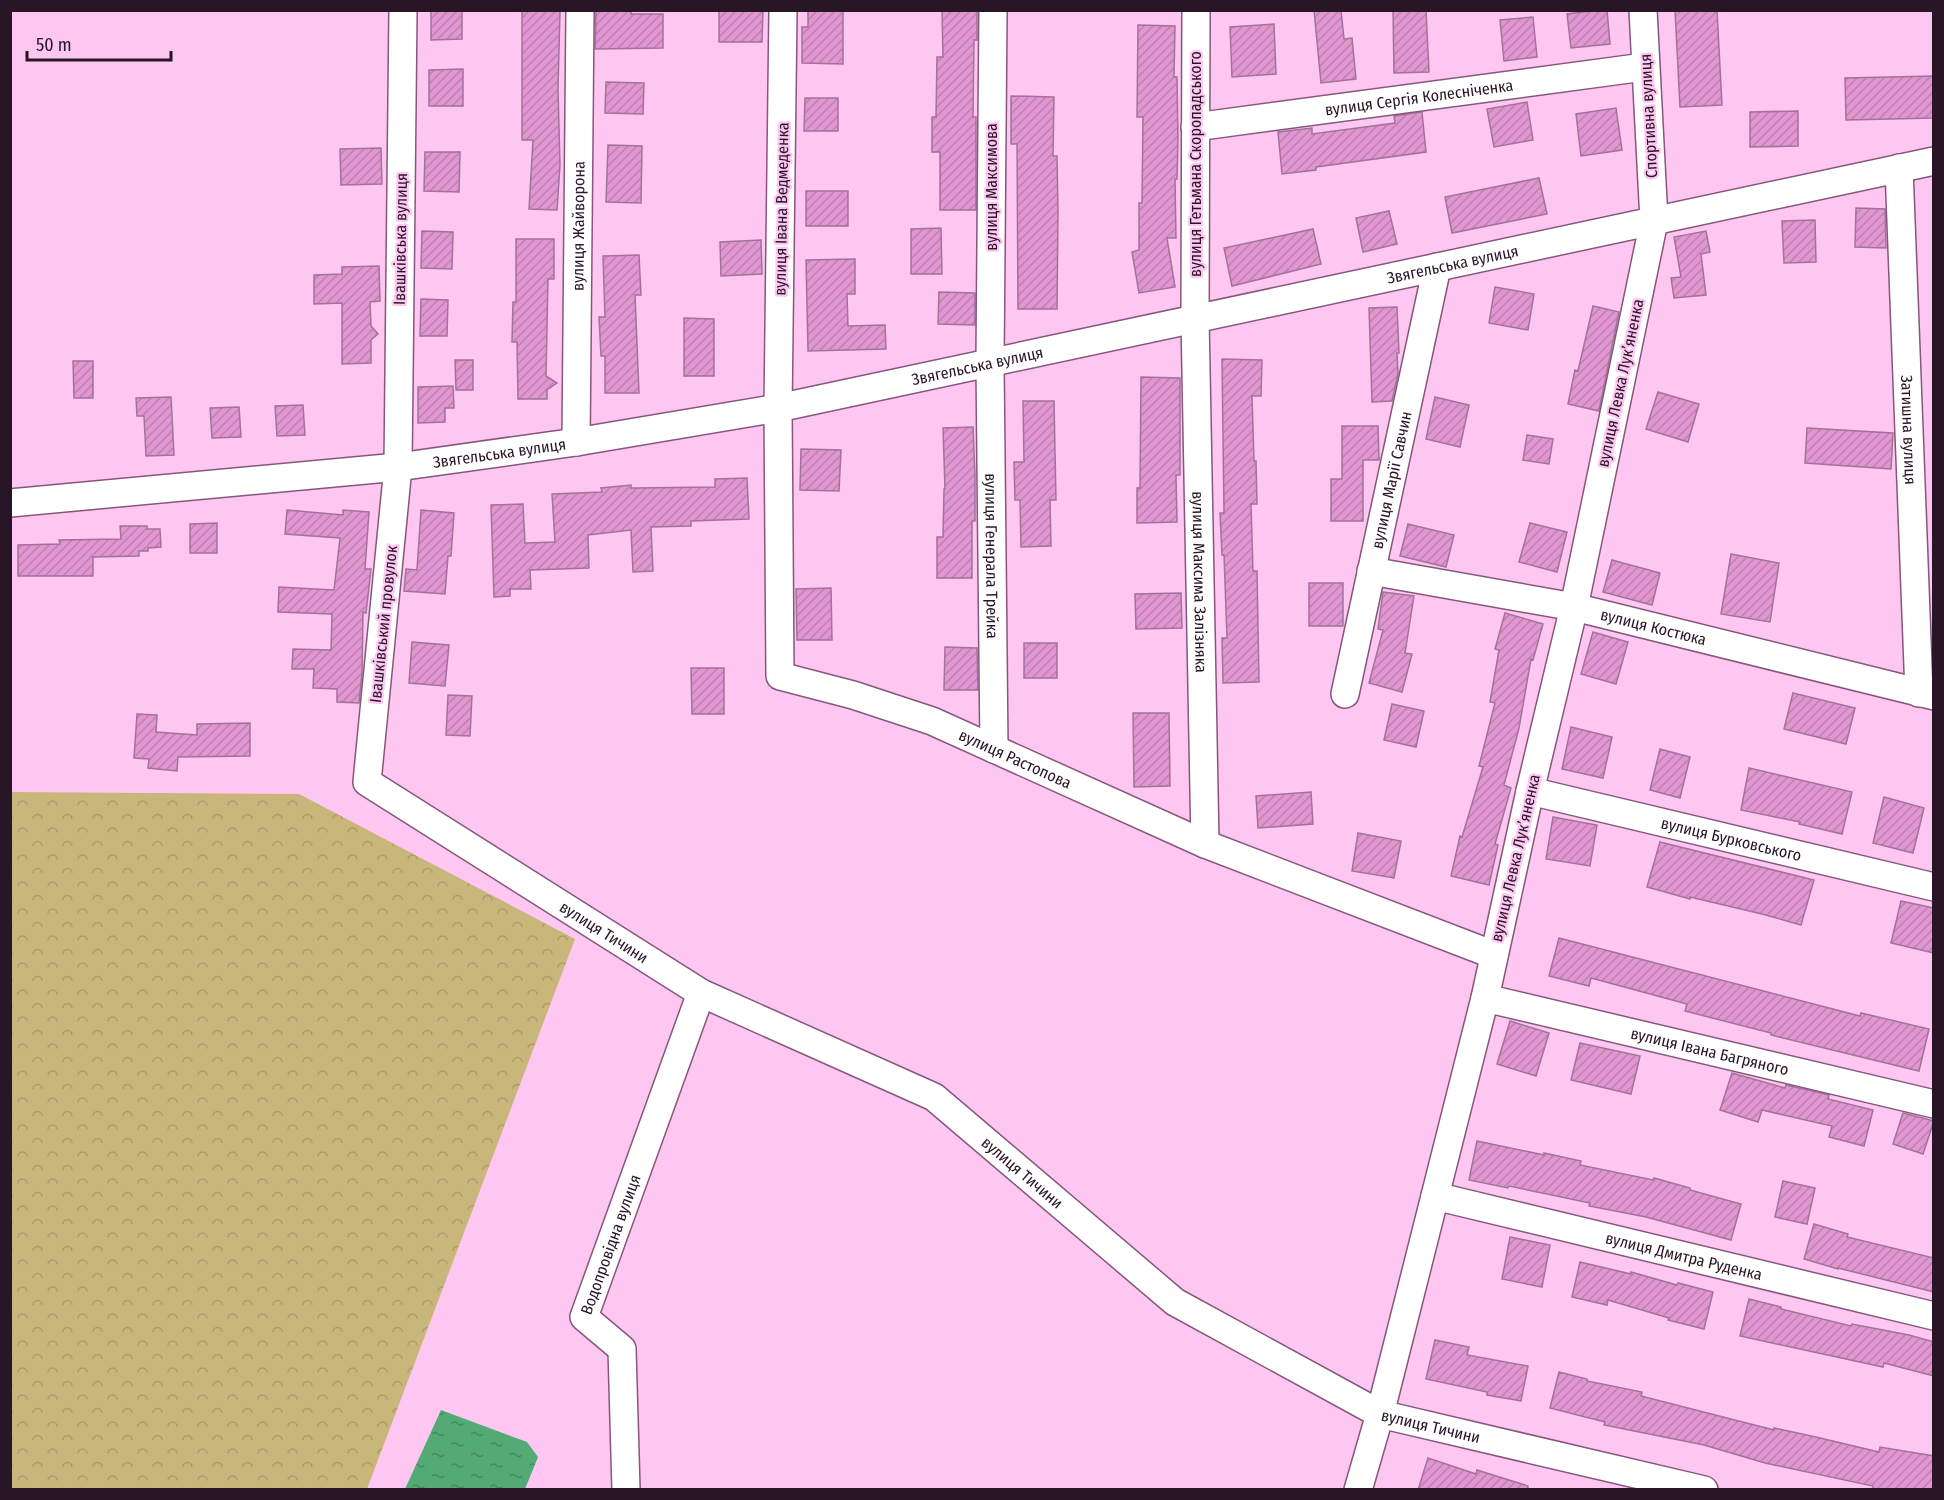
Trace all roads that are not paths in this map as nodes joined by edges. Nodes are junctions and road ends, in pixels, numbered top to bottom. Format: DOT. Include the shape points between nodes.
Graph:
graph roads {
  1 [pos="403,10"];
  2 [pos="580,10"];
  3 [pos="783,10"];
  4 [pos="993,10"];
  5 [pos="1196,10"];
  6 [pos="1643,10"];
  7 [pos="1644,67"];
  8 [pos="1195,128"];
  9 [pos="1934,161"];
  10 [pos="1899,168"];
  11 [pos="1654,221"];
  12 [pos="1437,267"];
  13 [pos="1195,318"];
  14 [pos="990,363"];
  15 [pos="778,408"];
  16 [pos="576,442"];
  17 [pos="398,467"];
  18 [pos="10,503"];
  19 [pos="1371,571"];
  20 [pos="1574,607"];
  21 [pos="1345,694"];
  22 [pos="1926,694"];
  23 [pos="994,749"];
  24 [pos="368,782"];
  25 [pos="1530,791"];
  26 [pos="1205,844"];
  27 [pos="1934,887"];
  28 [pos="1494,955"];
  29 [pos="701,993"];
  30 [pos="1485,998"];
  31 [pos="1934,1104"];
  32 [pos="1435,1196"];
  33 [pos="1934,1316"];
  34 [pos="1380,1414"];
  35 [pos="626,1490"];
  36 [pos="1358,1490"];
  37 [pos="1704,1490"];
  1 -- 17 [label="street, Івашківська вулиця"];
  2 -- 16 [label="street, вулиця Жайворона"];
  3 -- 15 [label="street, вулиця Івана Ведмеденка"];
  4 -- 14 [label="street, вулиця Максимова"];
  5 -- 8 [label="street, вулиця Гетьмана Скоропадського"];
  6 -- 7 [label="street, Спортивна вулиця"];
  7 -- 8 [label="street, вулиця Сергія Колесніченка"];
  7 -- 11 [label="street, Спортивна вулиця"];
  8 -- 13 [label="street, вулиця Гетьмана Скоропадського"];
  9 -- 10 [label="street, Звягельська вулиця"];
  10 -- 11 [label="street, Звягельська вулиця"];
  10 -- 22 [label="street, Затишна вулиця"];
  11 -- 12 [label="street, Звягельська вулиця"];
  11 -- 20 [label="street, вулиця Левка Лукʼяненка"];
  12 -- 13 [label="street, Звягельська вулиця"];
  12 -- 19 [label="street, вулиця Марії Савчин"];
  13 -- 14 [label="street, Звягельська вулиця"];
  13 -- 26 [label="street, вулиця Максима Залізняка"];
  14 -- 15 [label="street, Звягельська вулиця"];
  14 -- 23 [label="street, вулиця Генерала Трейка"];
  15 -- 16 [label="street, Звягельська вулиця"];
  15 -- 23 [label="street, вулиця Растопова" via="780,676 932,721"];
  16 -- 17 [label="street, Звягельська вулиця"];
  17 -- 18 [label="street, Звягельська вулиця"];
  17 -- 24 [label="street, Івашківський провулок"];
  19 -- 20 [label="street, вулиця Костюка"];
  19 -- 21 [label="street, вулиця Марії Савчин"];
  20 -- 22 [label="street, вулиця Костюка"];
  20 -- 25 [label="street, вулиця Левка Лукʼяненка"];
  23 -- 26 [label="street, вулиця Растопова"];
  24 -- 29 [label="street, вулиця Тичини"];
  25 -- 27 [label="street, вулиця Бурковського"];
  25 -- 28 [label="street, вулиця Левка Лукʼяненка"];
  26 -- 28 [label="street, вулиця Растопова"];
  28 -- 30 [label="street, вулиця Левка Лукʼяненка"];
  29 -- 34 [label="street, вулиця Тичини" via="934,1097 1174,1302"];
  29 -- 35 [label="street, Водопровідна вулиця" via="584,1317 622,1348"];
  30 -- 31 [label="street, вулиця Івана Багряного"];
  30 -- 32 [label="street, вулиця Левка Лукʼяненка"];
  32 -- 33 [label="street, вулиця Дмитра Руденка"];
  32 -- 34 [label="street, вулиця Левка Лукʼяненка"];
  34 -- 36 [label="street, вулиця Левка Лукʼяненка"];
  34 -- 37 [label="street, вулиця Тичини"];
}
